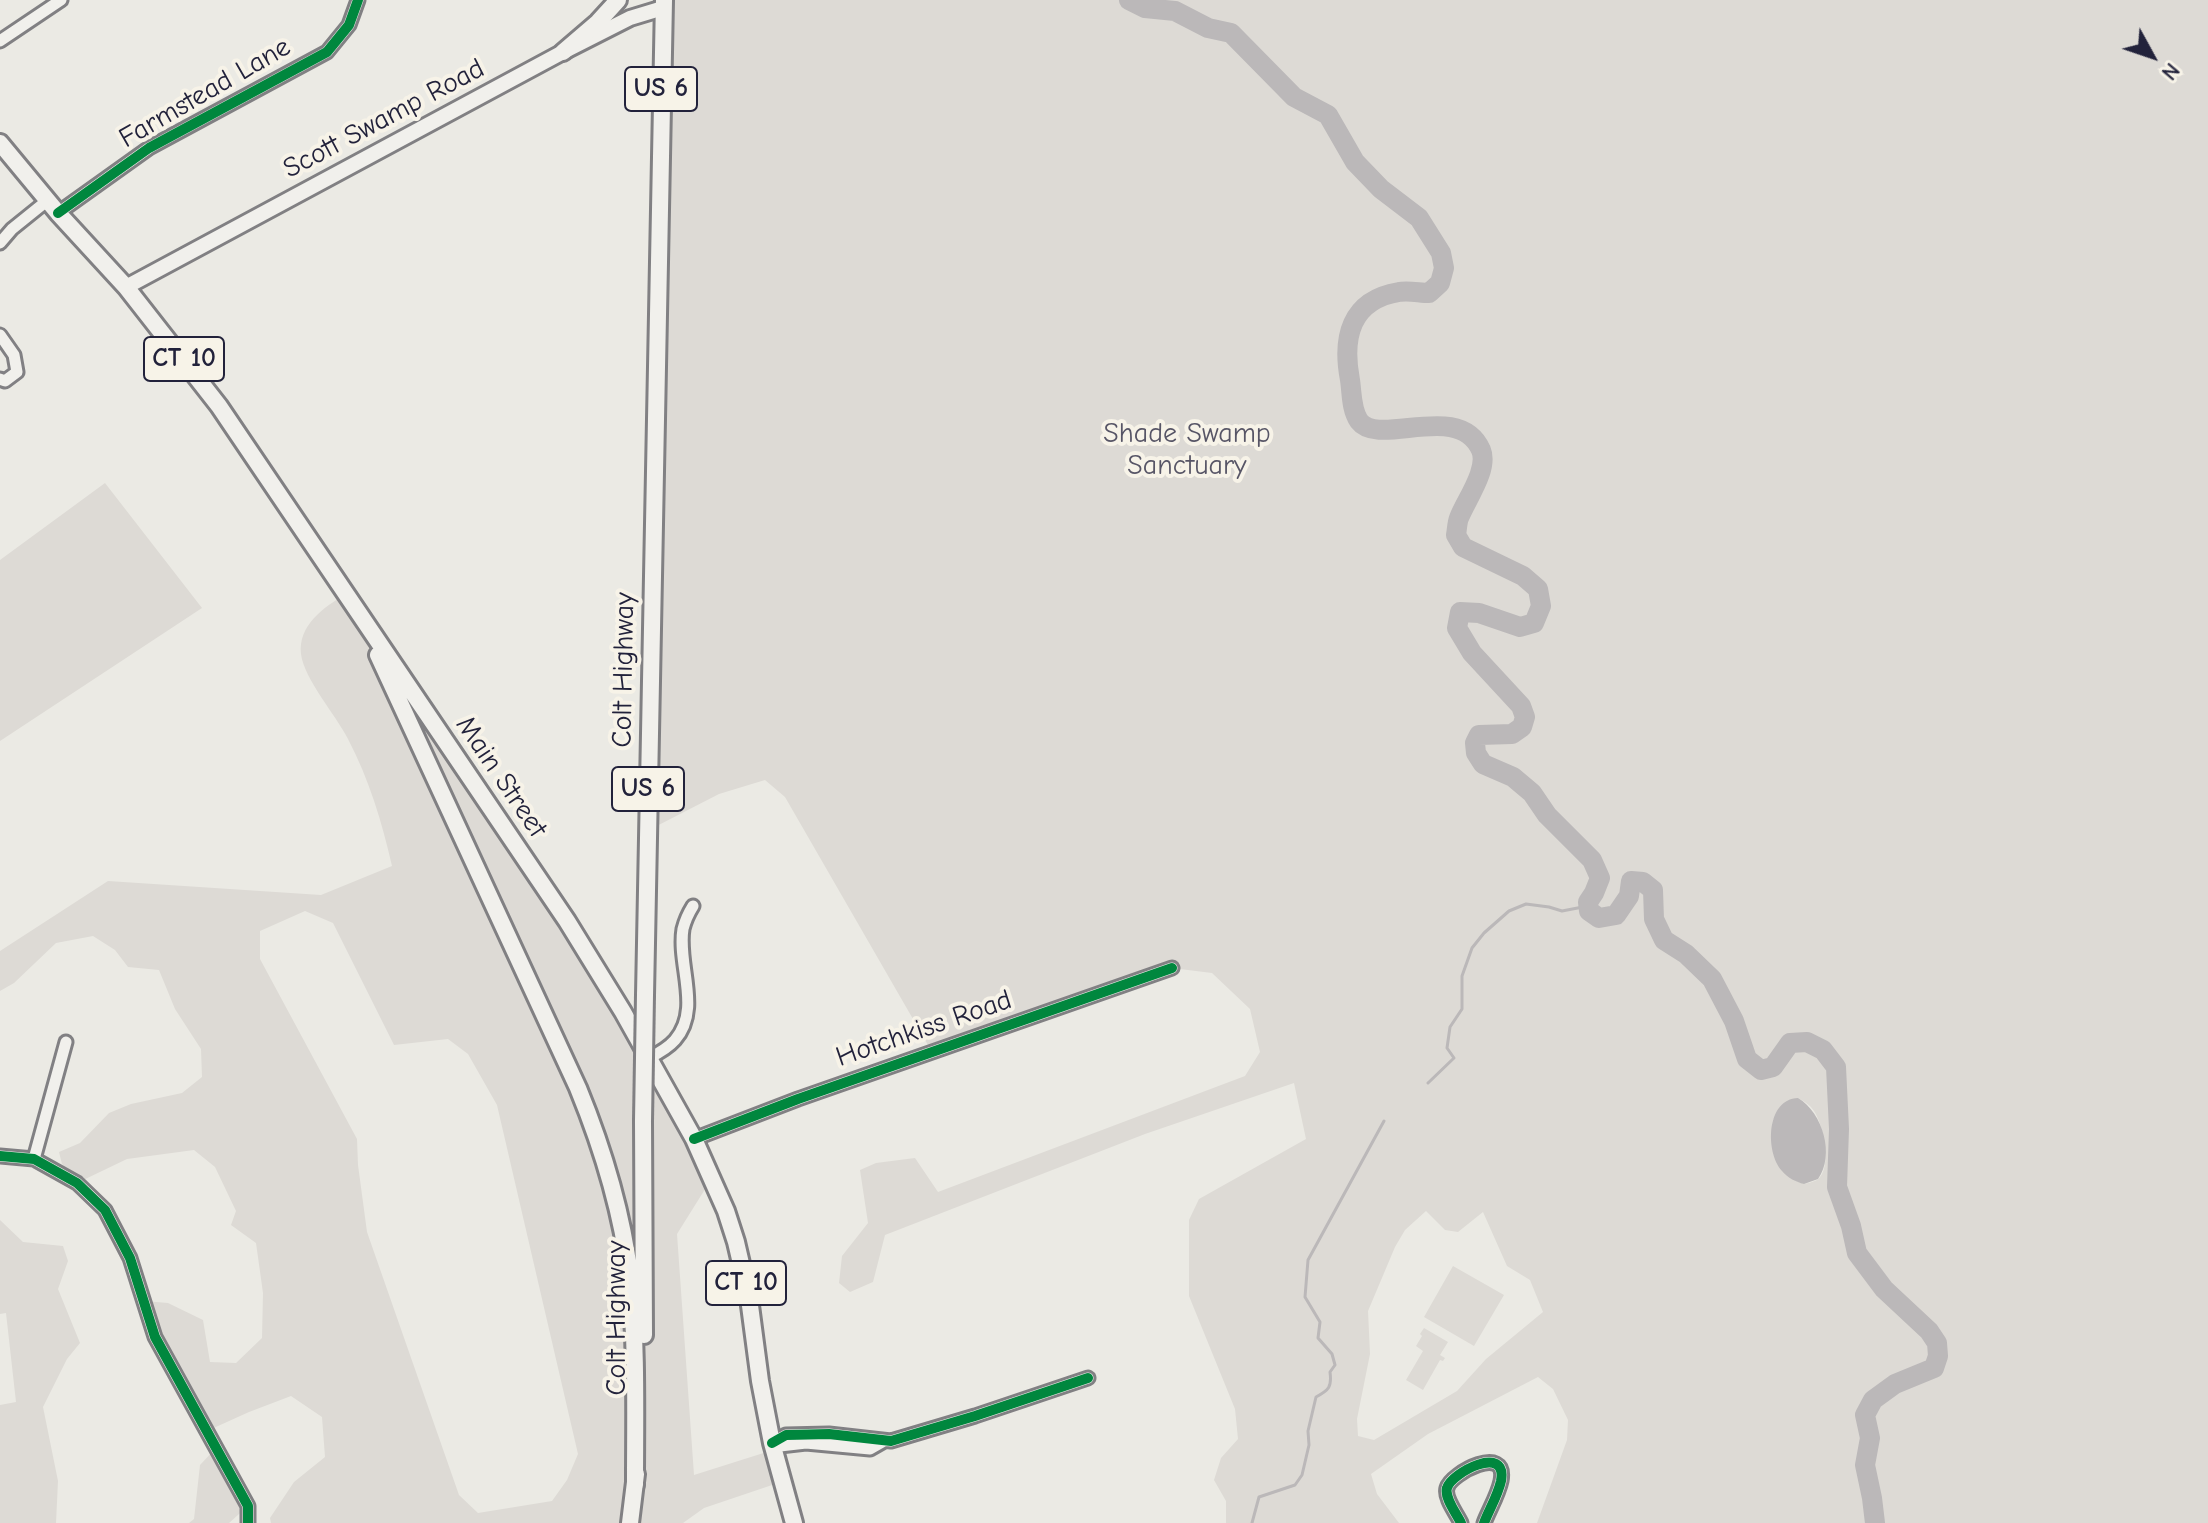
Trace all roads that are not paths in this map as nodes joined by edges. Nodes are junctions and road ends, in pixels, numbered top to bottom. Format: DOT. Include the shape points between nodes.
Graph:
graph roads {
  1 [pos="61,0"];
  2 [pos="358,0"];
  3 [pos="618,0"];
  4 [pos="663,4"];
  5 [pos="0,41"];
  6 [pos="563,52"];
  7 [pos="0,143"];
  8 [pos="53,207"];
  9 [pos="0,243"];
  10 [pos="126,287"];
  11 [pos="0,335"];
  12 [pos="0,379"];
  13 [pos="346,594"];
  14 [pos="693,906"];
  15 [pos="1172,968"];
  16 [pos="66,1042"];
  17 [pos="649,1058"];
  18 [pos="694,1139"];
  19 [pos="0,1156"];
  20 [pos="34,1159"];
  21 [pos="1088,1378"];
  22 [pos="772,1443"];
  23 [pos="635,1485"];
  24 [pos="248,1523"];
  25 [pos="630,1523"];
  26 [pos="794,1523"];
  27 [pos="1461,1523"];
  28 [pos="1484,1523"];
  1 -- 5 [label="street"];
  2 -- 8 [label="street, Farmstead Lane" via="349,25 327,52 149,148"];
  3 -- 6 [label="highway"];
  4 -- 6 [label="main road, Scott Swamp Road"];
  4 -- 23 [label="highway, Colt Highway / US 6, bridge" via="643,1121 644,1386"];
  6 -- 10 [label="main road, Scott Swamp Road"];
  7 -- 8 [label="highway, Main Street / CT 10"];
  8 -- 9 [label="street, Farmstead Lane" via="12,229"];
  8 -- 10 [label="highway, Main Street / CT 10"];
  10 -- 13 [label="highway, Main Street / CT 10" via="219,406"];
  11 -- 12 [label="street" via="14,355 17,372"];
  13 -- 17 [label="highway, Main Street / CT 10" via="567,921"];
  13 -- 23 [label="highway" via="420,744 599,1142 629,1275"];
  14 -- 17 [label="street" via="682,939 684,1026 667,1048"];
  15 -- 18 [label="street, Hotchkiss Road"];
  16 -- 20 [label="street"];
  17 -- 18 [label="highway, Main Street / CT 10"];
  18 -- 22 [label="highway, Main Street / CT 10" via="726,1211 744,1270"];
  19 -- 20 [label="street"];
  20 -- 24 [label="street" via="77,1183 105,1210 130,1258 155,1337 248,1506"];
  21 -- 22 [label="street" via="884,1441 829,1434 786,1435"];
  22 -- 26 [label="highway, Main Street / CT 10"];
  23 -- 25 [label="highway, Colt Highway / US 6"];
  27 -- 28 [label="street" via="1447,1487 1488,1461 1502,1479"];
}
